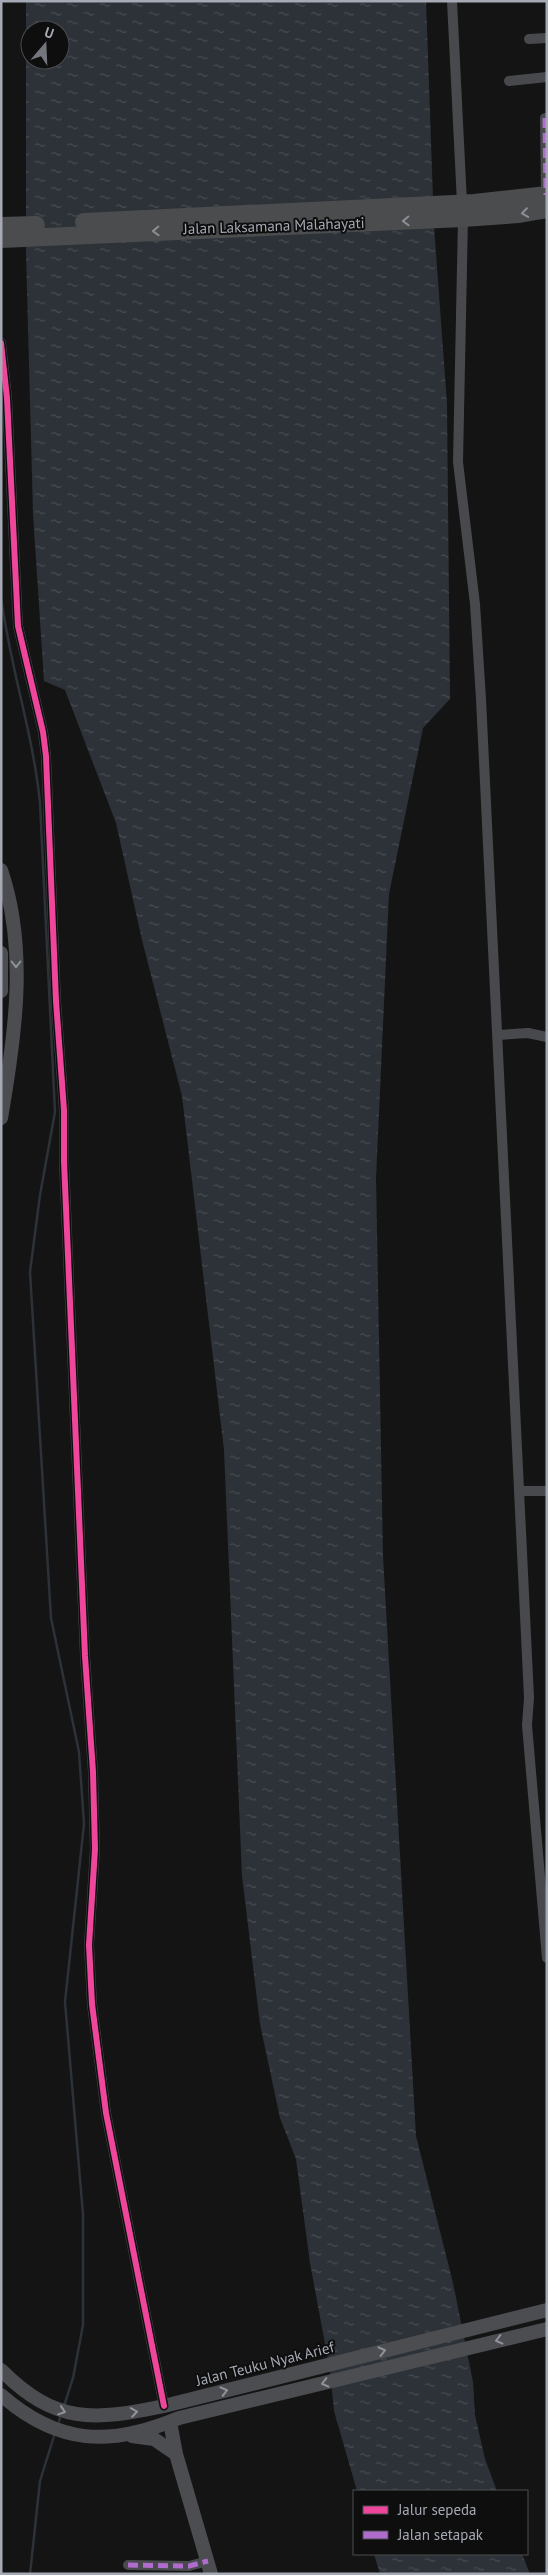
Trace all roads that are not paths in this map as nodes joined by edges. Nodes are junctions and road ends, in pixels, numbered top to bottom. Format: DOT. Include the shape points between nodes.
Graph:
graph roads {
  1 [pos="452,1"];
  2 [pos="547,38"];
  3 [pos="528,39"];
  4 [pos="547,77"];
  5 [pos="509,81"];
  6 [pos="545,118"];
  7 [pos="546,195"];
  8 [pos="503,208"];
  9 [pos="547,209"];
  10 [pos="464,211"];
  11 [pos="1,226"];
  12 [pos="30,231"];
  13 [pos="1,238"];
  14 [pos="1,343"];
  15 [pos="1,870"];
  16 [pos="2,958"];
  17 [pos="1,991"];
  18 [pos="498,1035"];
  19 [pos="547,1037"];
  20 [pos="1,1118"];
  21 [pos="518,1491"];
  22 [pos="547,1491"];
  23 [pos="547,1958"];
  24 [pos="547,2310"];
  25 [pos="547,2329"];
  26 [pos="1,2370"];
  27 [pos="1,2394"];
  28 [pos="170,2404"];
  29 [pos="175,2420"];
  30 [pos="125,2435"];
  31 [pos="176,2454"];
  32 [pos="128,2565"];
  33 [pos="210,2567"];
  1 -- 10 [label="street"];
  2 -- 3 [label="street"];
  4 -- 5 [label="street"];
  6 -- 7 [label="street"];
  7 -- 8 [label="highway, Jalan Laksamana Malahayati"];
  9 -- 8 [label="highway, Jalan Laksamana Malahayati, one-way"];
  8 -- 10 [label="highway, Jalan Laksamana Malahayati"];
  10 -- 12 [label="highway, Jalan Laksamana Malahayati"];
  10 -- 18 [label="street" via="458,462 475,604"];
  11 -- 12 [label="highway, Jalan Laksamana Malahayati"];
  12 -- 13 [label="highway, Jalan Laksamana Malahayati"];
  14 -- 28 [label="street" via="7,398 18,626 43,732 49,804 93,1781 92,2004 106,2113"];
  15 -- 20 [label="main road, one-way" via="13,916 16,953 11,1050"];
  16 -- 17 [label="main road"];
  18 -- 19 [label="street" via="528,1033"];
  18 -- 21 [label="street"];
  21 -- 22 [label="street"];
  21 -- 23 [label="street" via="529,1698 527,1725"];
  28 -- 24 [label="main road, Jalan Teuku Nyak Arief, one-way"];
  25 -- 29 [label="main road, one-way"];
  26 -- 28 [label="main road, Jalan Teuku Nyak Arief, one-way" via="36,2399 64,2412 90,2417"];
  27 -- 30 [label="main road" via="30,2418 55,2430 83,2436"];
  29 -- 30 [label="main road"];
  29 -- 31 [label="main road"];
  30 -- 31 [label="main road" via="154,2439"];
  31 -- 33 [label="main road"];
  32 -- 33 [label="street"];
}
